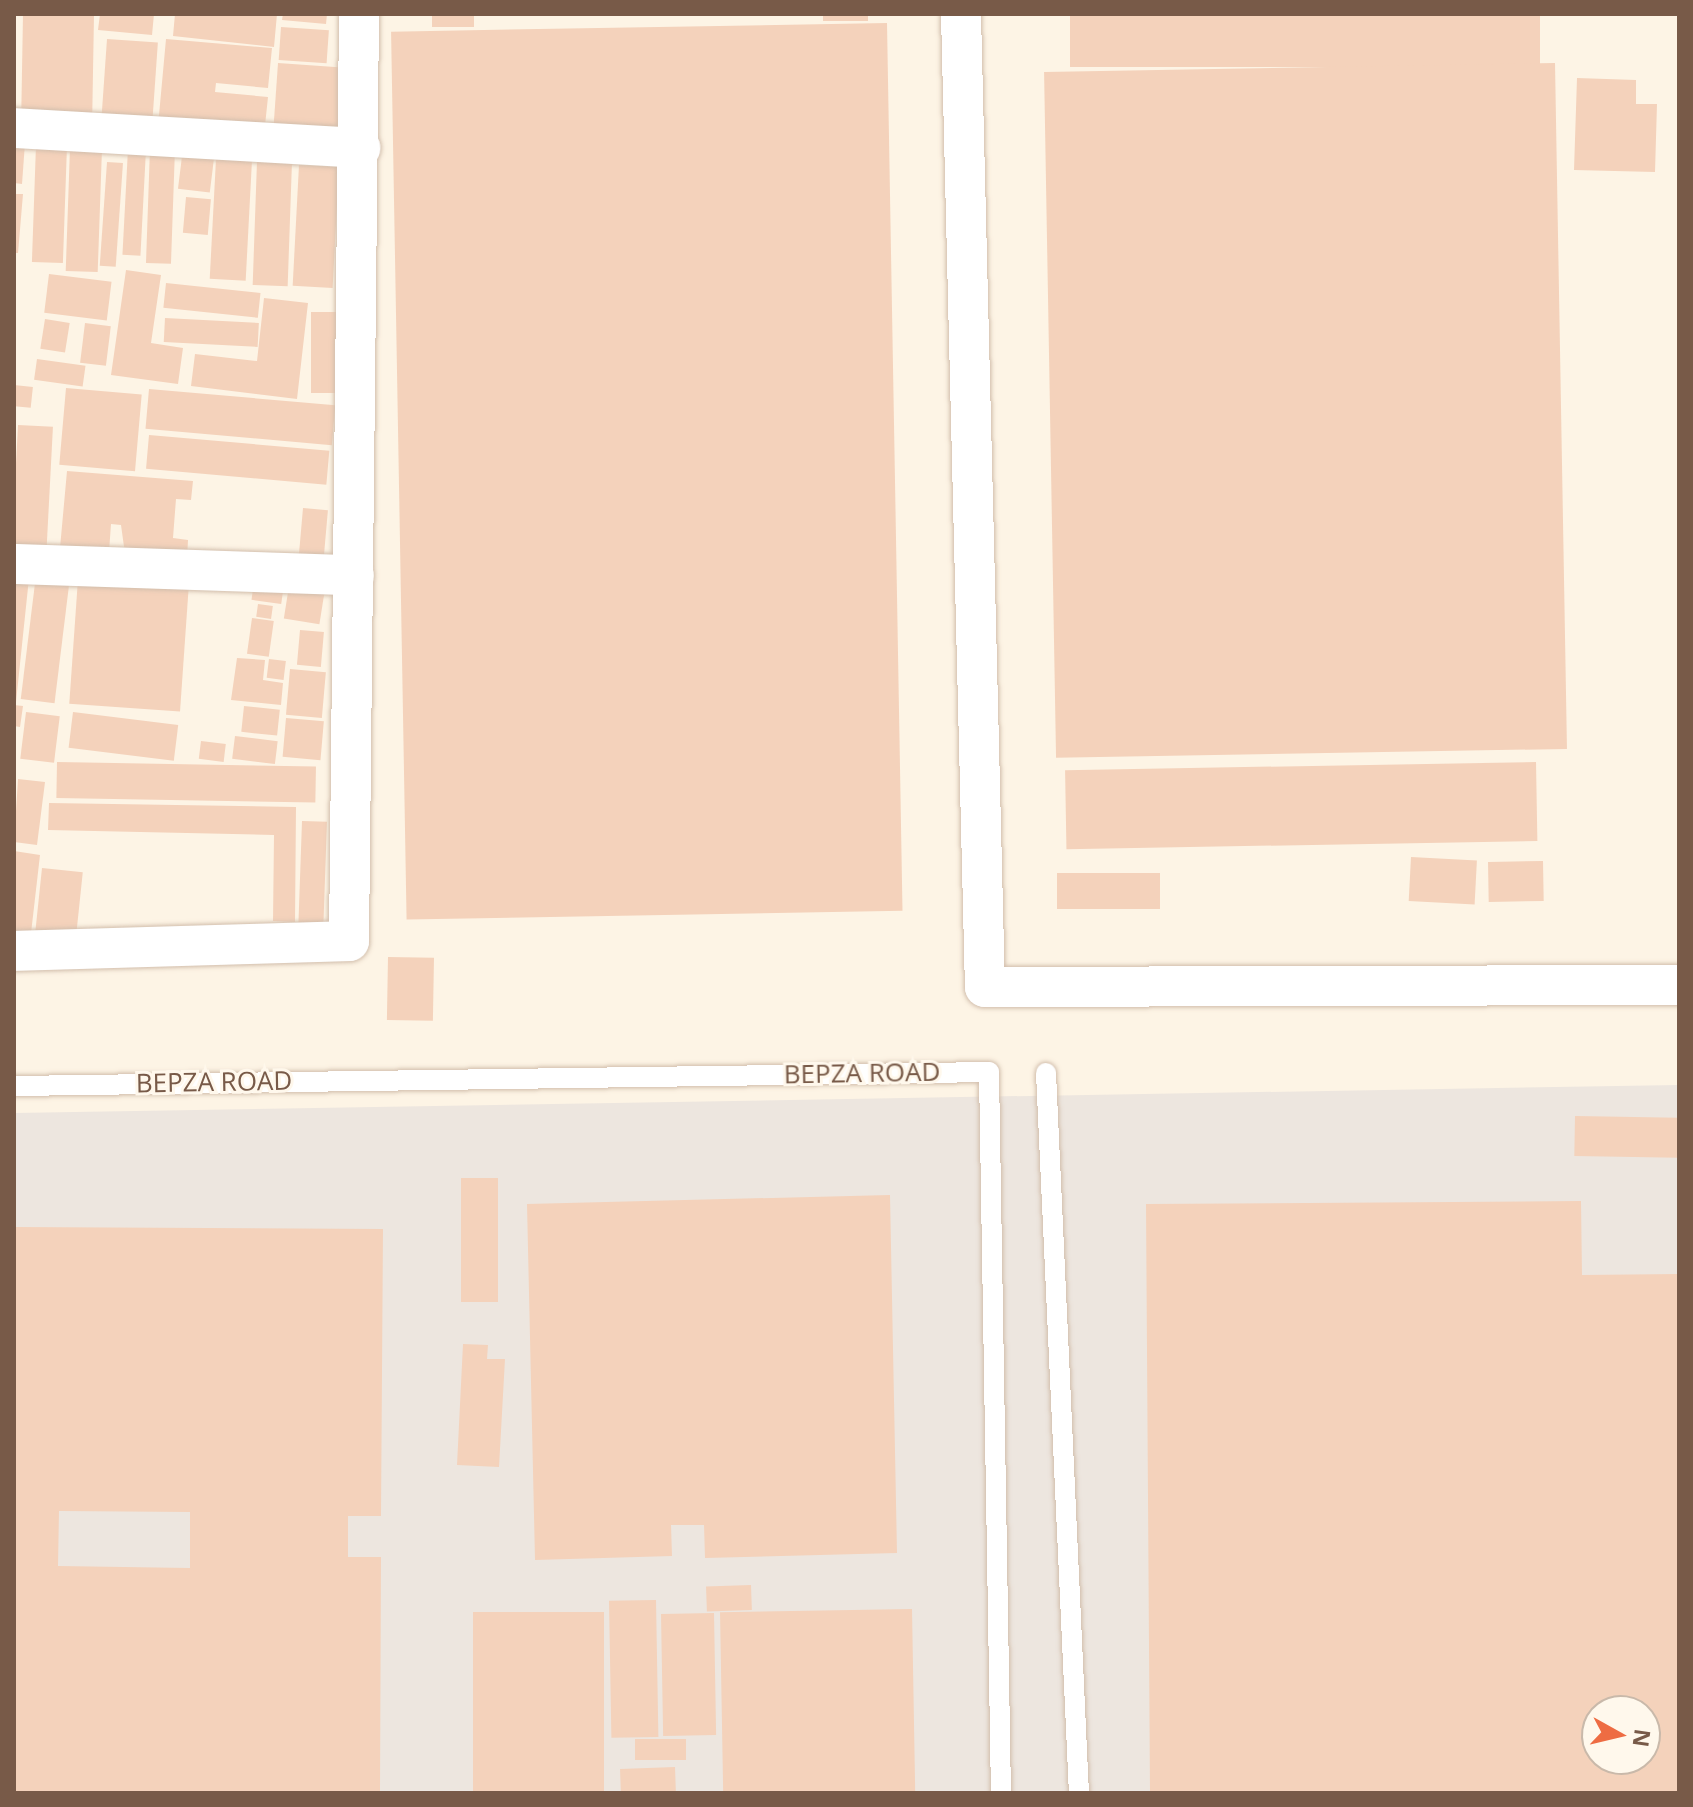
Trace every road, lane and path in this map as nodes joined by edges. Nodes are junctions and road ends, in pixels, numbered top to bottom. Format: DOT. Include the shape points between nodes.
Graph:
graph roads {
  1 [pos="359,14"];
  2 [pos="961,14"];
  3 [pos="14,128"];
  4 [pos="360,148"];
  5 [pos="14,564"];
  6 [pos="354,575"];
  7 [pos="14,951"];
  8 [pos="1679,985"];
  9 [pos="1046,1073"];
  10 [pos="14,1086"];
  11 [pos="1001,1793"];
  12 [pos="1079,1793"];
  1 -- 4 [label="street"];
  2 -- 8 [label="street" via="985,987"];
  3 -- 4 [label="street"];
  4 -- 6 [label="street"];
  5 -- 6 [label="street"];
  6 -- 7 [label="street" via="349,941"];
  9 -- 12 [label="lane"];
  10 -- 11 [label="lane, BEPZA ROAD" via="989,1072"];
}
